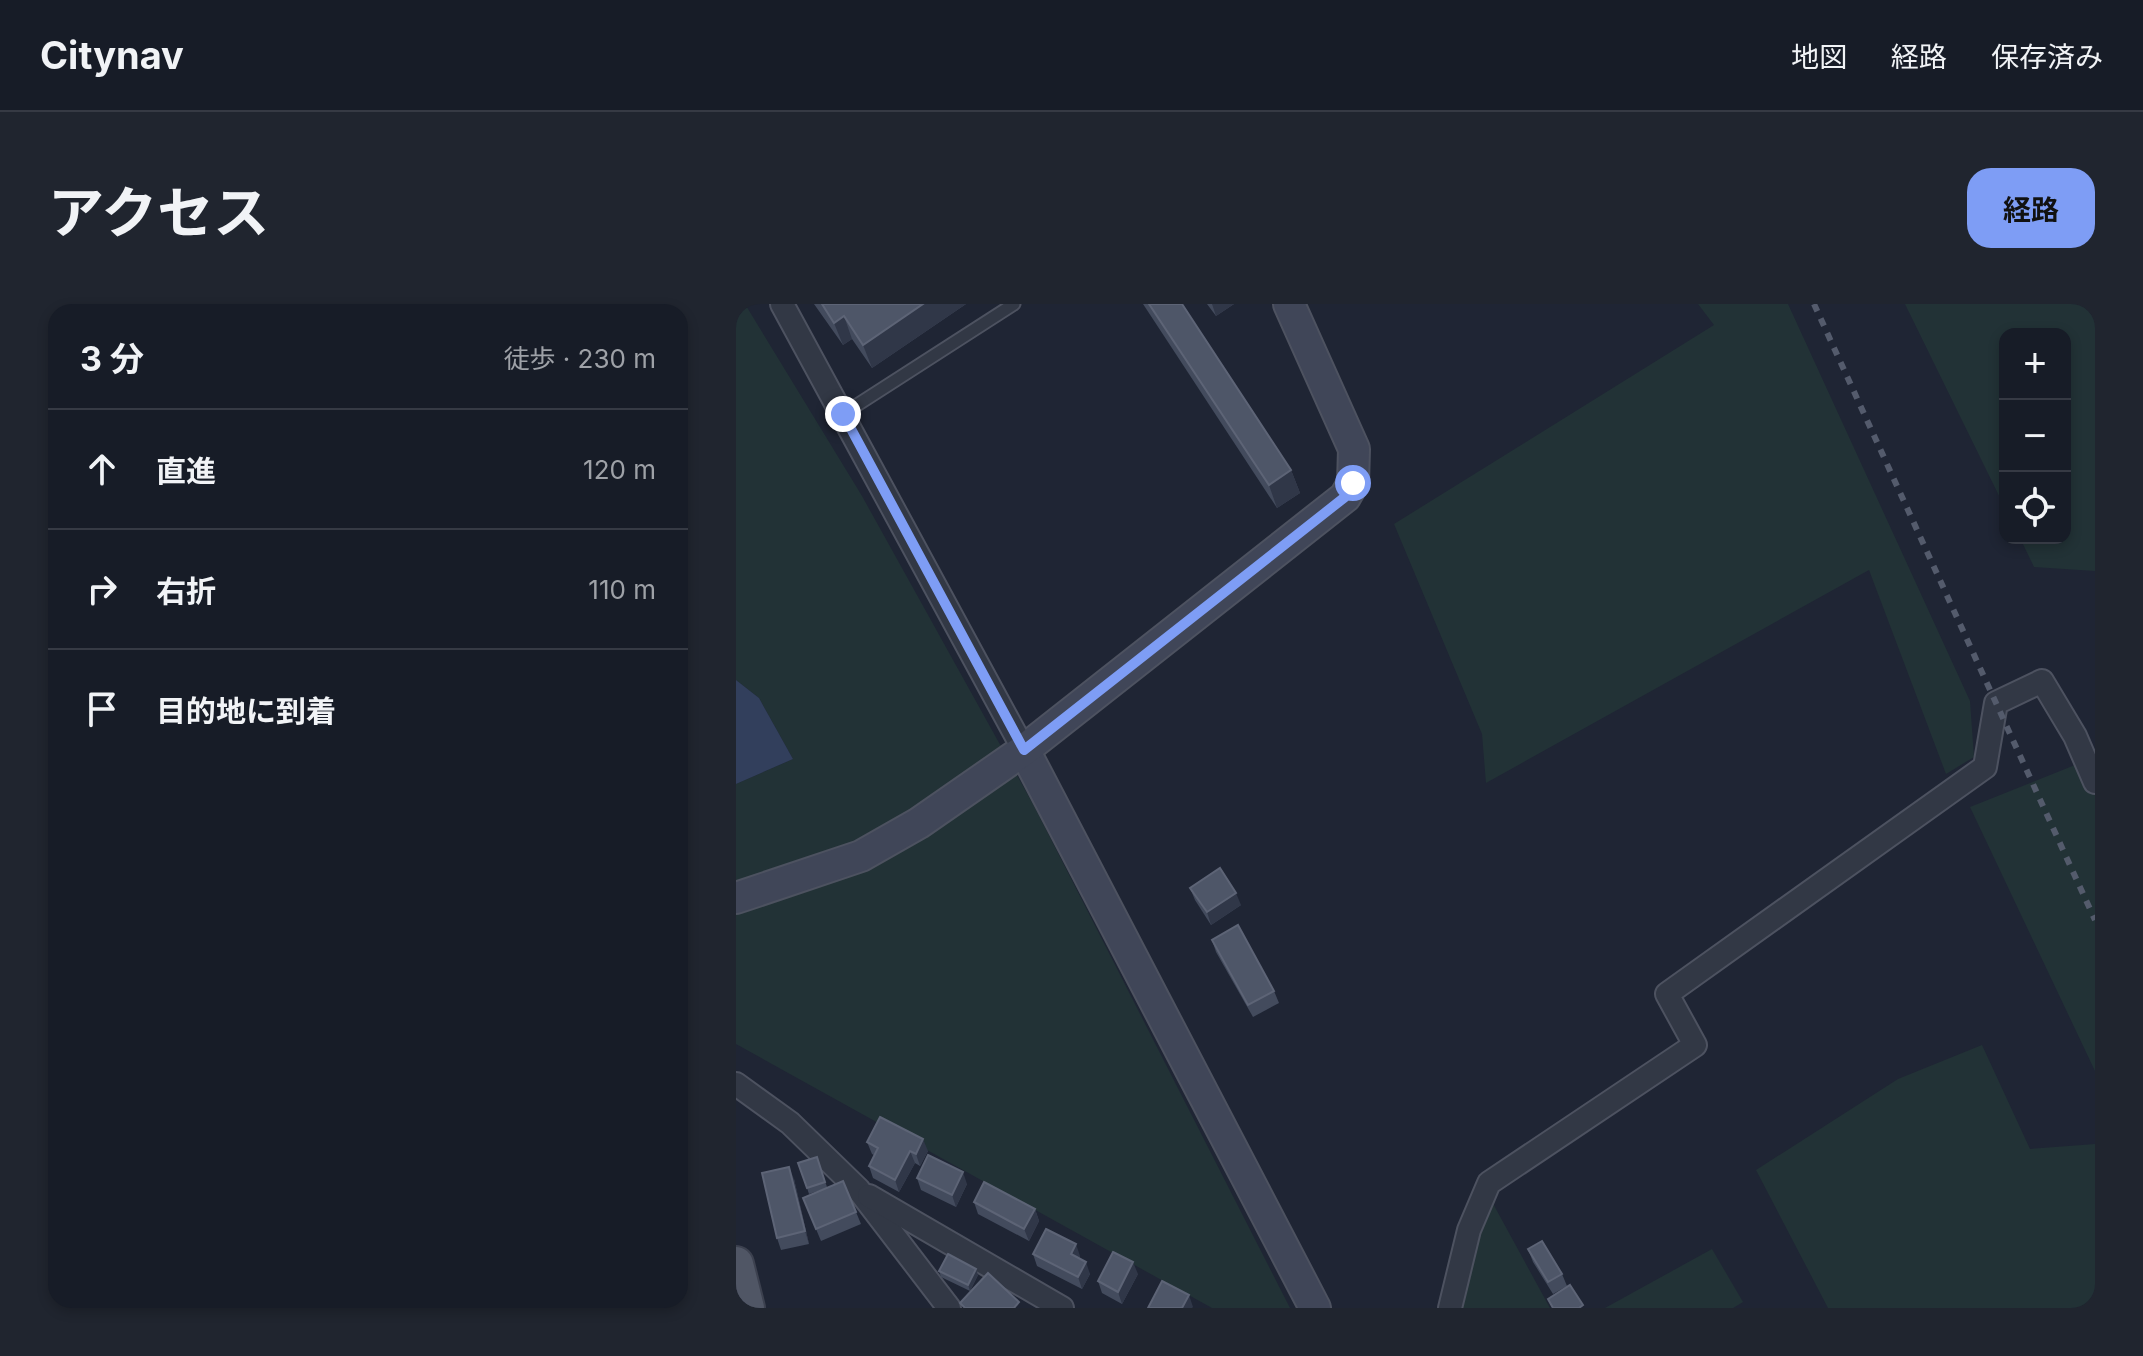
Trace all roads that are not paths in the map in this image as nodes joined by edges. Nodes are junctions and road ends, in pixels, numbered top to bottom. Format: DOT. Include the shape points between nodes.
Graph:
graph roads {
  1 [pos="782,304"];
  2 [pos="1014,304"];
  3 [pos="1289,304"];
  4 [pos="843,414"];
  5 [pos="1024,750"];
  6 [pos="2095,782"];
  7 [pos="736,898"];
  8 [pos="736,1084"];
  9 [pos="858,1189"];
  10 [pos="736,1264"];
  11 [pos="747,1308"];
  12 [pos="949,1308"];
  13 [pos="1062,1308"];
  14 [pos="1315,1308"];
  15 [pos="1450,1308"];
  1 -- 4 [label="street"];
  2 -- 4 [label="lane"];
  3 -- 5 [label="street" via="1354,449 1354,475 1345,497"];
  4 -- 5 [label="street"];
  5 -- 7 [label="street" via="861,856"];
  5 -- 14 [label="street"];
  6 -- 15 [label="street" via="2042,681 1996,703 1985,767 1667,994 1695,1045 1489,1183 1469,1230"];
  8 -- 9 [label="street" via="790,1123"];
  9 -- 12 [label="street"];
  9 -- 13 [label="street"];
  10 -- 11 [label="main road"];
}
